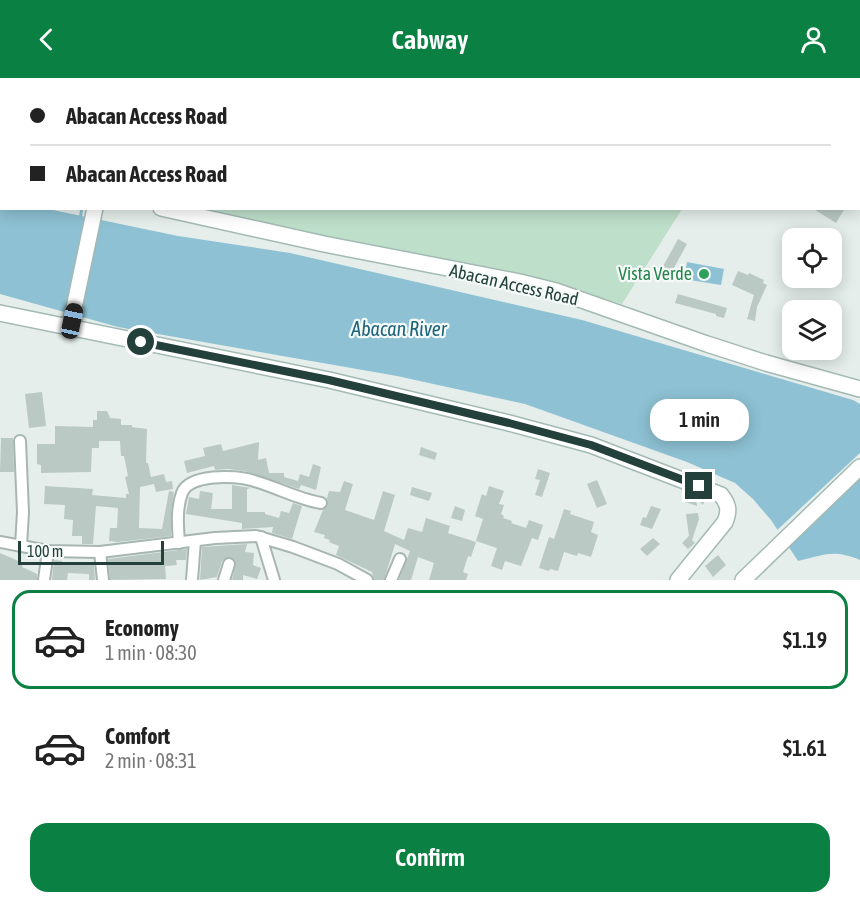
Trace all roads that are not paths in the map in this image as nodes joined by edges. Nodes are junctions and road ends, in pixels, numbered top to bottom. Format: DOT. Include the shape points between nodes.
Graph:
graph roads {
  1 [pos="95,210"];
  2 [pos="170,210"];
  3 [pos="0,313"];
  4 [pos="71,324"];
  5 [pos="860,388"];
  6 [pos="20,441"];
  7 [pos="860,467"];
  8 [pos="321,502"];
  9 [pos="261,537"];
  10 [pos="0,542"];
  11 [pos="195,542"];
  12 [pos="179,543"];
  13 [pos="21,546"];
  14 [pos="48,551"];
  15 [pos="100,552"];
  16 [pos="400,559"];
  17 [pos="229,564"];
  18 [pos="44,580"];
  19 [pos="102,580"];
  20 [pos="192,580"];
  21 [pos="224,580"];
  22 [pos="274,580"];
  23 [pos="367,580"];
  24 [pos="391,580"];
  25 [pos="678,580"];
  26 [pos="743,580"];
  1 -- 4 [label="street"];
  2 -- 5 [label="street, Abacan Access Road" via="556,291 766,363"];
  3 -- 4 [label="street"];
  4 -- 25 [label="street" via="509,423 591,445 721,495 728,503 725,522"];
  6 -- 13 [label="street"];
  7 -- 26 [label="street"];
  8 -- 12 [label="street" via="250,479 207,478 182,492"];
  9 -- 11 [label="street"];
  9 -- 22 [label="street"];
  9 -- 23 [label="street" via="338,564"];
  10 -- 13 [label="street"];
  11 -- 12 [label="street"];
  11 -- 20 [label="street"];
  12 -- 15 [label="street"];
  13 -- 14 [label="street"];
  14 -- 15 [label="street"];
  14 -- 18 [label="street"];
  15 -- 19 [label="street"];
  16 -- 24 [label="street"];
  17 -- 21 [label="street"];
}
